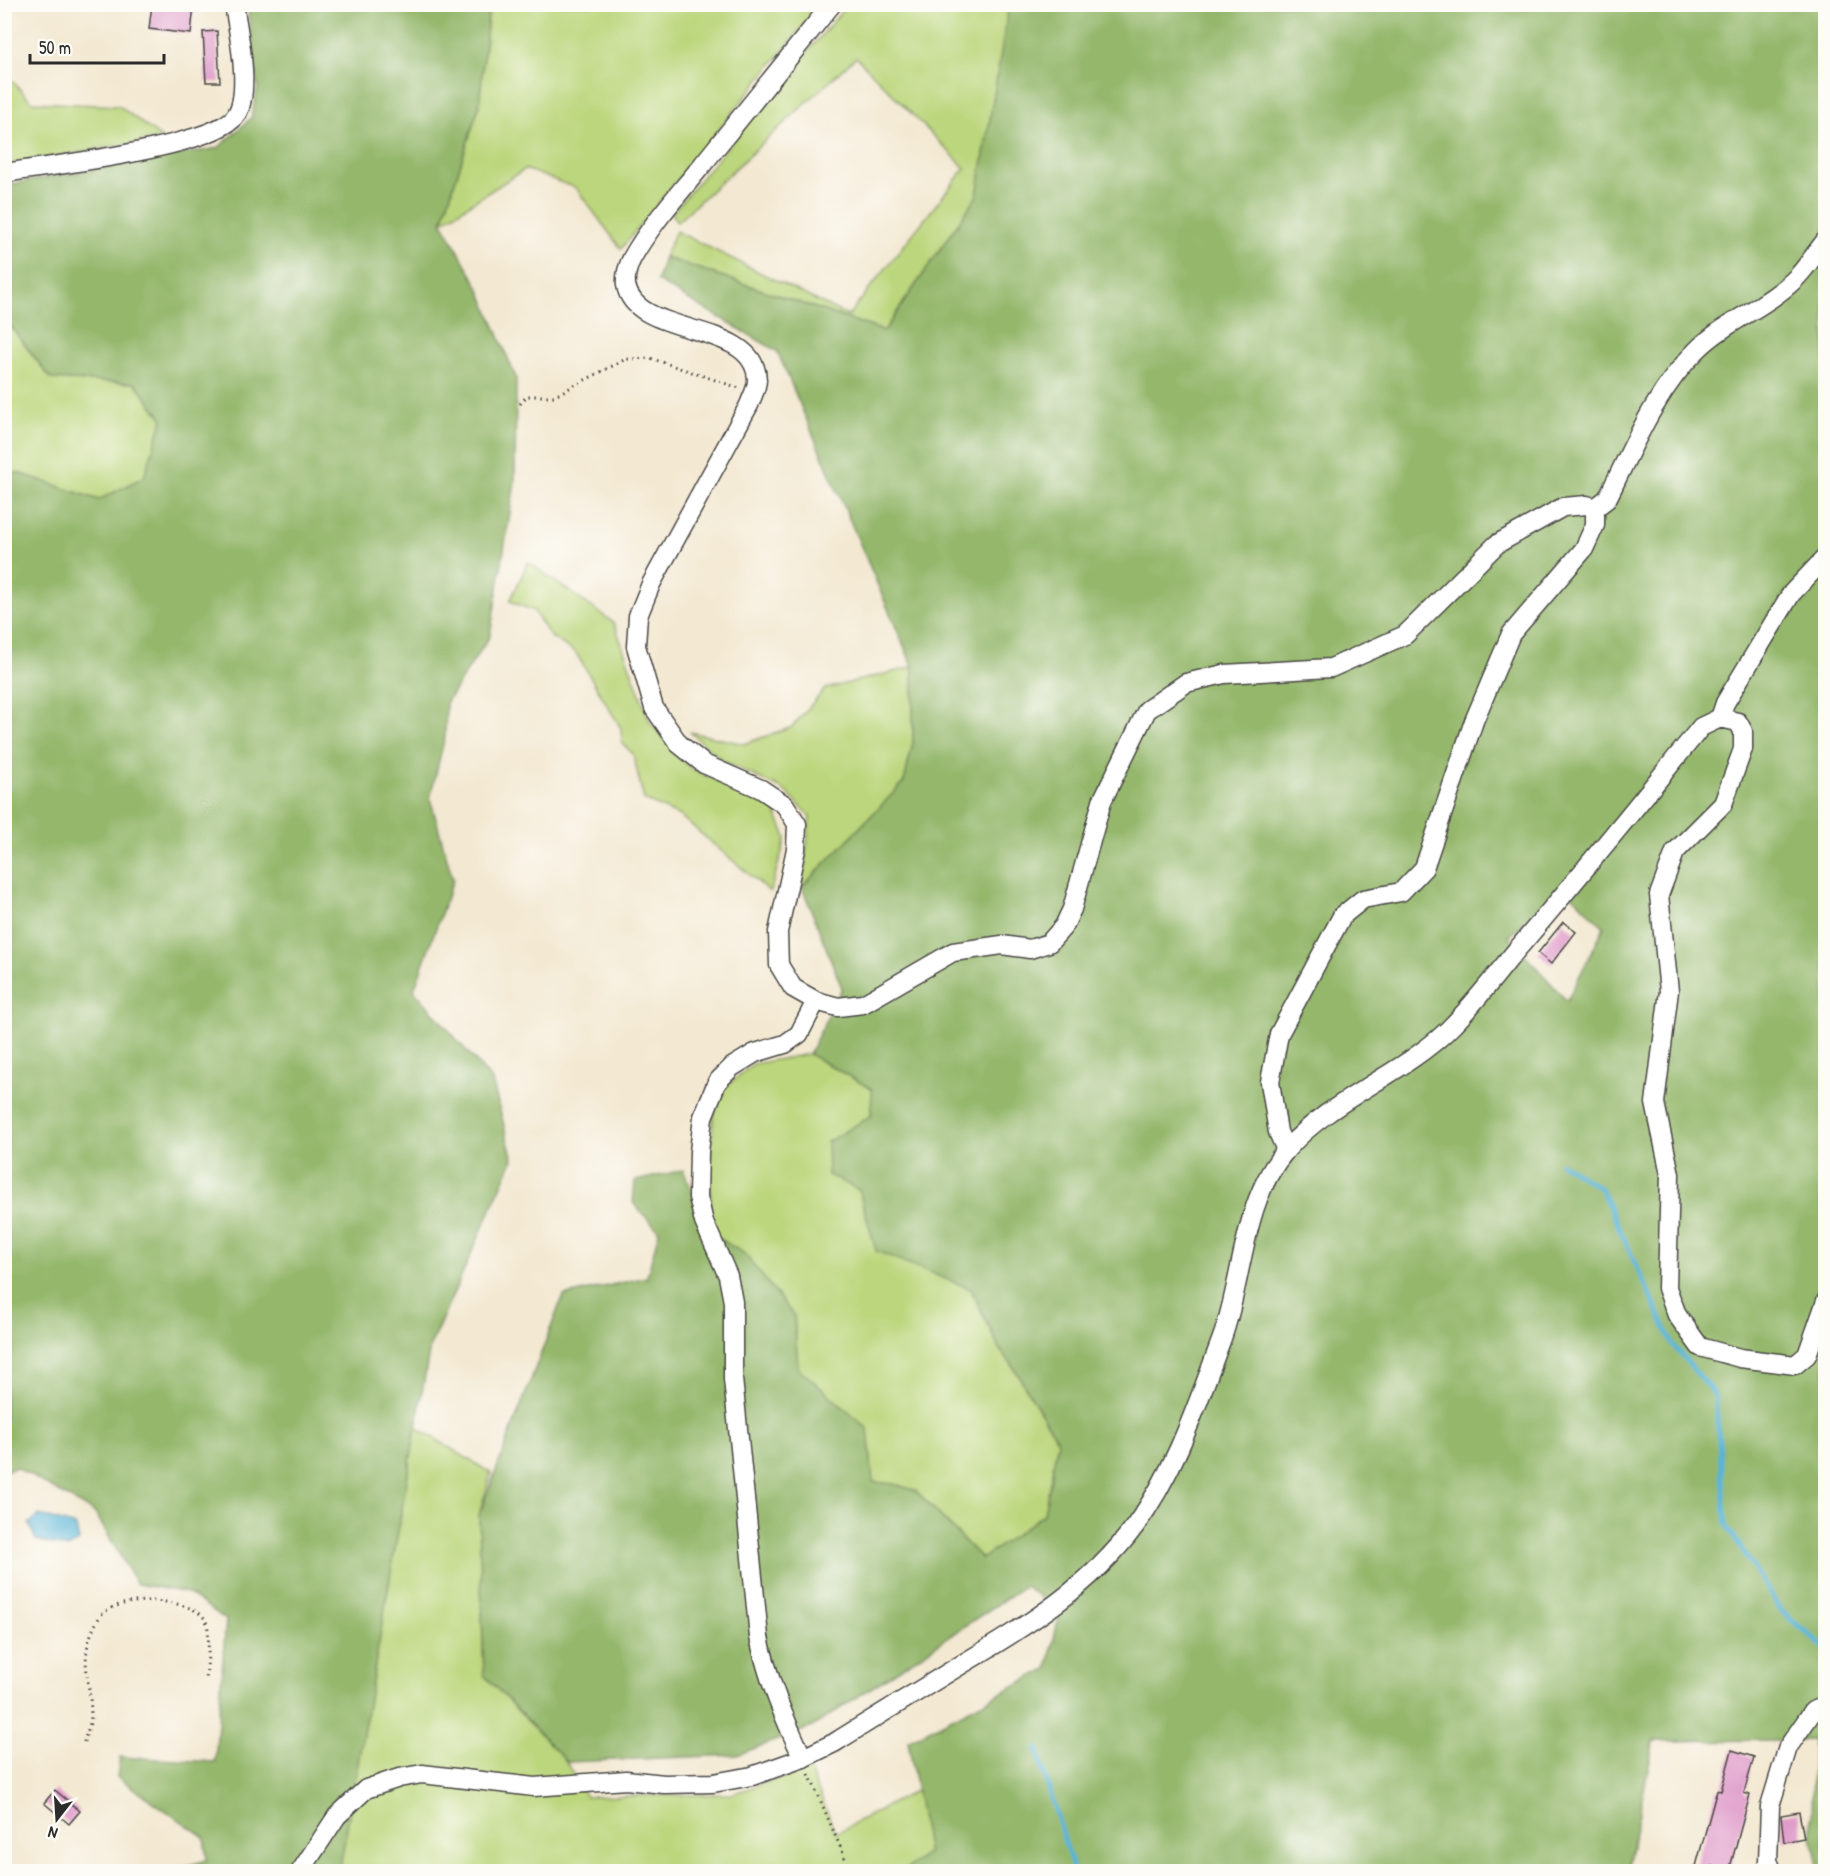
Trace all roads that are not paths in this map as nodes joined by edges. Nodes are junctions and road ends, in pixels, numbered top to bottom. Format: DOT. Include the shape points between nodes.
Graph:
graph roads {
  1 [pos="234,4"];
  2 [pos="832,4"];
  3 [pos="4,173"];
  4 [pos="1826,240"];
  5 [pos="1595,508"];
  6 [pos="1826,557"];
  7 [pos="1720,718"];
  8 [pos="816,1001"];
  9 [pos="1286,1150"];
  10 [pos="1826,1301"];
  11 [pos="1826,1706"];
  12 [pos="803,1758"];
  13 [pos="300,1872"];
  14 [pos="1773,1872"];
  1 -- 3 [label="street" via="242,54 242,95 237,113 226,126 180,143"];
  2 -- 8 [label="street" via="659,220 632,259 626,284 631,298 643,311 734,345 749,356 756,368 757,382 749,405 651,584 638,616 636,645 654,708 678,744 704,764 761,789 785,805 797,824 796,849 778,933 779,965 793,988"];
  4 -- 5 [label="street" via="1795,279 1758,308 1718,330 1695,352 1648,419 1607,499"];
  5 -- 8 [label="street" via="1563,507 1497,544 1405,635 1331,668 1224,674 1186,683 1147,710 1102,801 1072,909 1049,944 1030,949 1002,945 954,952 863,1004 838,1007"];
  5 -- 9 [label="street" via="1596,525 1584,549 1511,634 1474,721 1425,868 1401,892 1363,899 1342,916 1279,1034 1270,1082 1278,1132"];
  6 -- 7 [label="street" via="1791,594 1725,703"];
  7 -- 9 [label="street" via="1701,727 1448,1030 1415,1057 1314,1123"];
  7 -- 10 [label="street" via="1738,722 1743,730 1743,749 1723,804 1675,852 1659,895 1670,991 1655,1103 1670,1174 1667,1288 1677,1315 1700,1347 1740,1358 1795,1365 1807,1355"];
  8 -- 12 [label="street" via="799,1034 785,1044 755,1053 717,1082 703,1117 698,1197 704,1222 728,1276 733,1302 733,1379 759,1637 766,1671"];
  9 -- 12 [label="street" via="1268,1176 1257,1202 1227,1322 1196,1407 1164,1480 1135,1527 1092,1576 1039,1618"];
  11 -- 14 [label="street" via="1813,1711 1788,1747 1770,1806 1768,1861"];
  12 -- 13 [label="street" via="752,1776 713,1783 626,1780 534,1787 422,1774 399,1778 366,1789 338,1816"];
}
